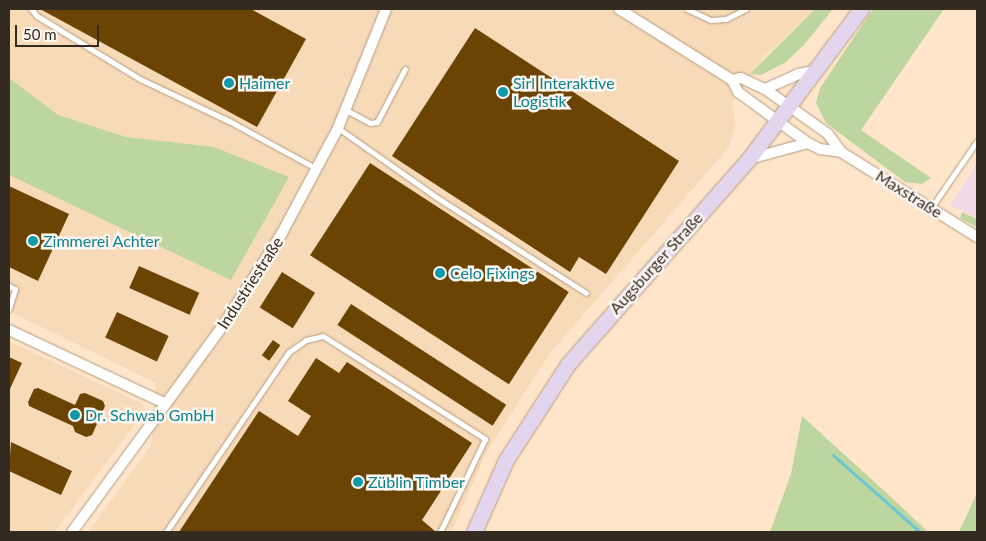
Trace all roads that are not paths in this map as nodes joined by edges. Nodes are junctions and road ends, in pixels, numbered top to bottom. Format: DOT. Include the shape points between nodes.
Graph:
graph roads {
  1 [pos="31,9"];
  2 [pos="386,9"];
  3 [pos="619,9"];
  4 [pos="687,9"];
  5 [pos="746,9"];
  6 [pos="861,9"];
  7 [pos="406,69"];
  8 [pos="816,71"];
  9 [pos="732,80"];
  10 [pos="765,89"];
  11 [pos="790,107"];
  12 [pos="346,110"];
  13 [pos="779,122"];
  14 [pos="338,128"];
  15 [pos="977,141"];
  16 [pos="808,143"];
  17 [pos="841,152"];
  18 [pos="748,160"];
  19 [pos="318,169"];
  20 [pos="931,208"];
  21 [pos="977,237"];
  22 [pos="9,286"];
  23 [pos="586,293"];
  24 [pos="9,308"];
  25 [pos="9,330"];
  26 [pos="164,404"];
  27 [pos="72,532"];
  28 [pos="166,532"];
  29 [pos="440,532"];
  30 [pos="474,532"];
  1 -- 19 [label="lane" via="37,16 140,79 229,121"];
  2 -- 12 [label="street, Industriestraße"];
  3 -- 9 [label="street"];
  4 -- 5 [label="lane" via="711,20 726,18"];
  6 -- 8 [label="main road, Augsburger Straße"];
  7 -- 12 [label="lane" via="377,122 370,123"];
  8 -- 10 [label="street" via="798,74"];
  8 -- 11 [label="main road, Augsburger Straße"];
  9 -- 10 [label="street, Maxstraße" via="741,78"];
  9 -- 13 [label="street, Maxstraße" via="738,92"];
  10 -- 11 [label="street, Maxstraße"];
  11 -- 13 [label="main road, Augsburger Straße"];
  11 -- 17 [label="street, Maxstraße" via="828,134"];
  12 -- 14 [label="street, Industriestraße"];
  13 -- 16 [label="street, Maxstraße"];
  13 -- 18 [label="main road, Augsburger Straße"];
  14 -- 19 [label="street, Industriestraße"];
  14 -- 23 [label="lane" via="436,197"];
  15 -- 20 [label="lane"];
  16 -- 17 [label="street, Maxstraße" via="820,149"];
  16 -- 18 [label="street"];
  17 -- 20 [label="street, Maxstraße"];
  18 -- 30 [label="main road, Augsburger Straße" via="568,364 506,460"];
  19 -- 26 [label="street, Industriestraße" via="224,324"];
  20 -- 21 [label="street, Maxstraße"];
  22 -- 24 [label="lane" via="15,289"];
  25 -- 26 [label="street"];
  26 -- 27 [label="street, Industriestraße"];
  28 -- 29 [label="lane" via="288,352 306,340 323,336 485,439"];
}
